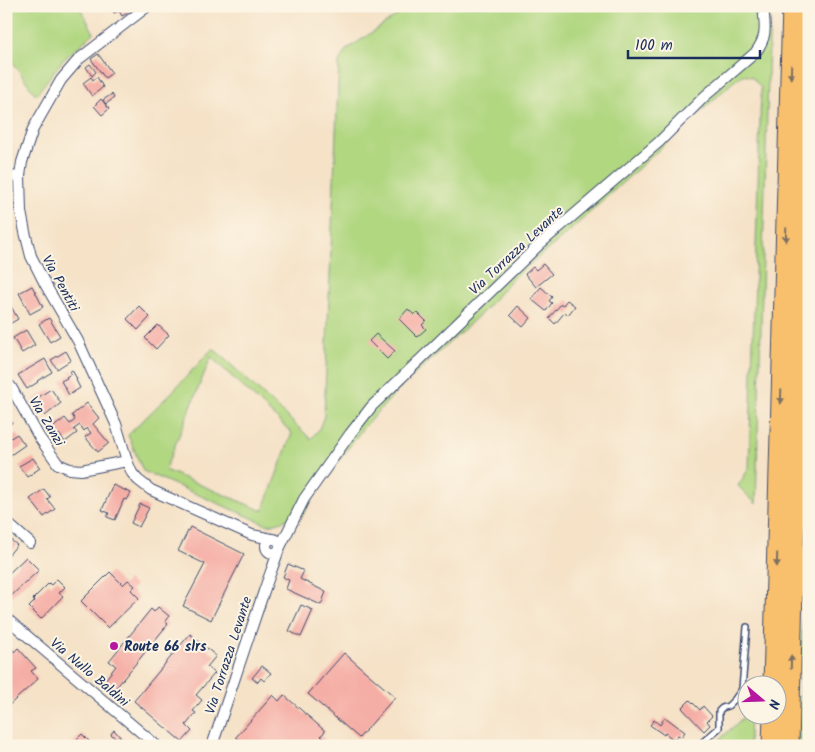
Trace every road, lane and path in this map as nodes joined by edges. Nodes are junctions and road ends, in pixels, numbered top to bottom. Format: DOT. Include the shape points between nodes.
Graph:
graph roads {
  1 [pos="148,6"];
  2 [pos="763,6"];
  3 [pos="792,6"];
  4 [pos="808,6"];
  5 [pos="20,176"];
  6 [pos="6,177"];
  7 [pos="6,383"];
  8 [pos="127,462"];
  9 [pos="6,522"];
  10 [pos="30,543"];
  11 [pos="273,545"];
  12 [pos="6,618"];
  13 [pos="747,627"];
  14 [pos="773,674"];
  15 [pos="773,724"];
  16 [pos="157,746"];
  17 [pos="212,746"];
  18 [pos="698,746"];
  19 [pos="772,746"];
  20 [pos="789,746"];
  1 -- 5 [label="street, Via Pentiti" via="79,60 61,80 33,129"];
  2 -- 11 [label="street, Via Torrazza Levante" via="764,38 755,53 659,142 541,243 372,406 304,499 289,528"];
  3 -- 14 [label="highway, one-way"];
  20 -- 4 [label="highway, one-way"];
  5 -- 6 [label="street"];
  5 -- 8 [label="street, Via Pentiti" via="22,212 31,256 78,341 116,424"];
  7 -- 8 [label="street, Via Zanzi" via="58,464 81,470"];
  8 -- 11 [label="street, Via Pentiti" via="132,473 151,490"];
  9 -- 10 [label="street"];
  11 -- 17 [label="street, Via Torrazza Levante" via="270,573"];
  12 -- 16 [label="street, Via Nullo Baldini"];
  13 -- 18 [label="lane" via="742,689 728,706 719,711 719,728"];
  15 -- 19 [label="highway"];
}
